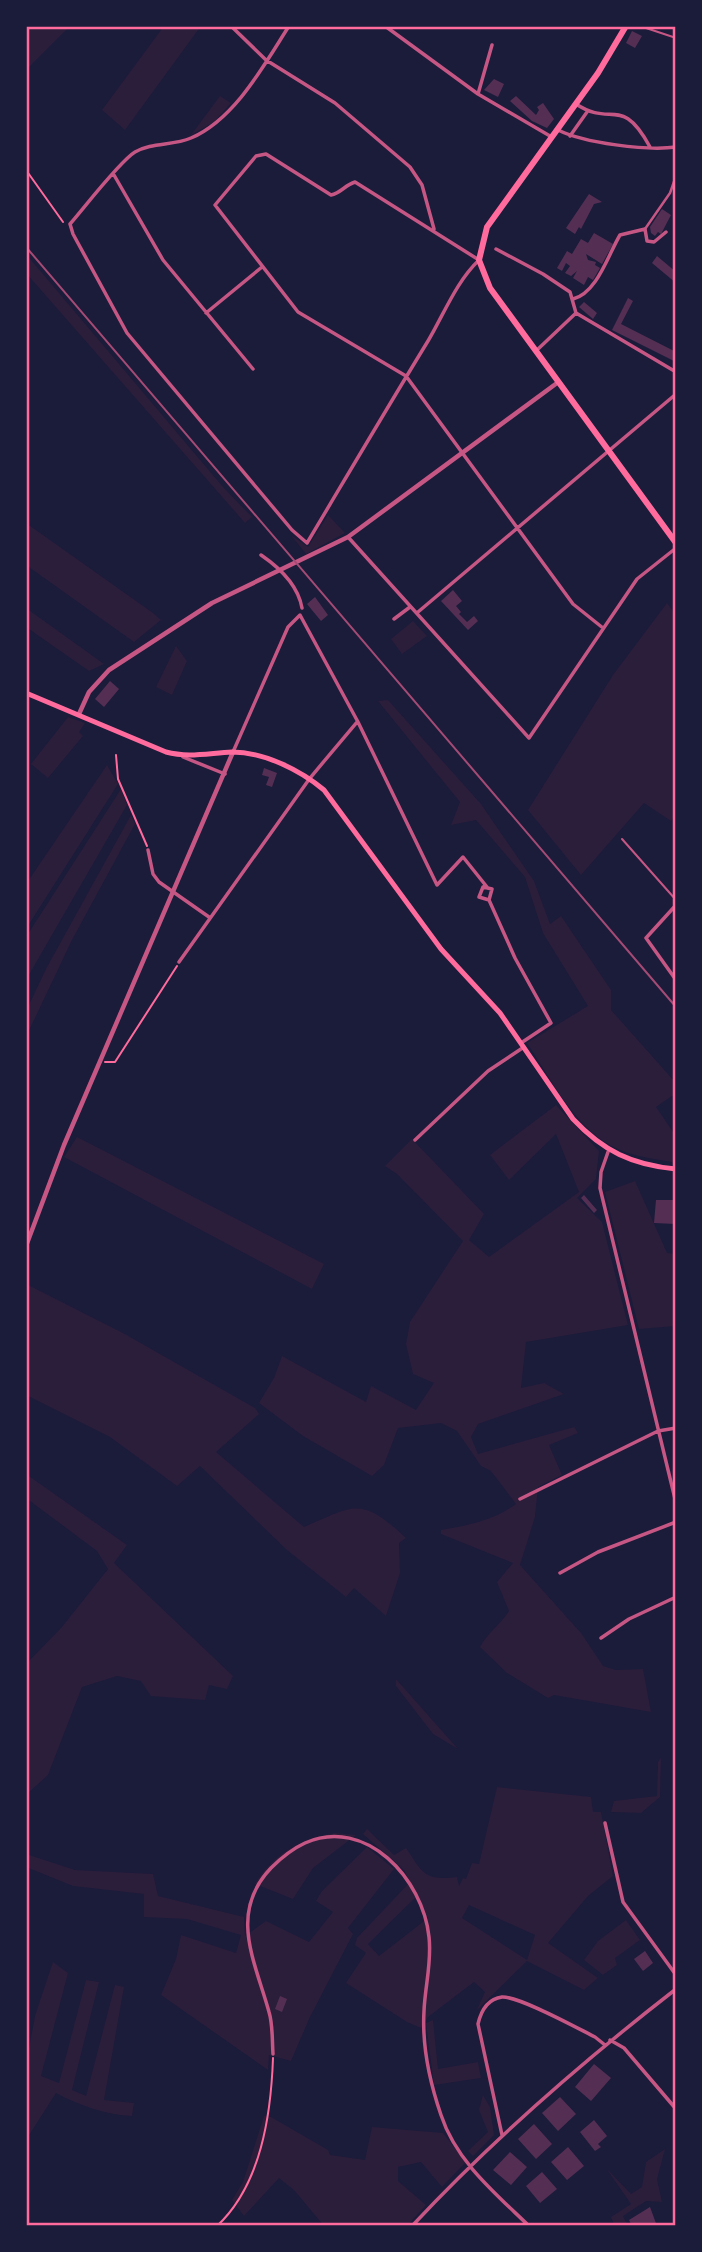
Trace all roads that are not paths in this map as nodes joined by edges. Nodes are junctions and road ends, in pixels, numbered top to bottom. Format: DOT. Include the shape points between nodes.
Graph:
graph roads {
  1 [pos="231,26"];
  2 [pos="289,26"];
  3 [pos="385,26"];
  4 [pos="626,26"];
  5 [pos="640,26"];
  6 [pos="676,38"];
  7 [pos="492,45"];
  8 [pos="267,60"];
  9 [pos="478,94"];
  10 [pos="576,104"];
  11 [pos="587,112"];
  12 [pos="556,130"];
  13 [pos="550,136"];
  14 [pos="570,136"];
  15 [pos="650,147"];
  16 [pos="676,147"];
  17 [pos="114,175"];
  18 [pos="676,176"];
  19 [pos="429,212"];
  20 [pos="421,222"];
  21 [pos="645,229"];
  22 [pos="434,231"];
  23 [pos="666,232"];
  24 [pos="496,249"];
  25 [pos="480,260"];
  26 [pos="262,267"];
  27 [pos="573,299"];
  28 [pos="205,313"];
  29 [pos="576,313"];
  30 [pos="536,351"];
  31 [pos="253,369"];
  32 [pos="676,372"];
  33 [pos="406,376"];
  34 [pos="556,383"];
  35 [pos="676,394"];
  36 [pos="608,451"];
  37 [pos="463,452"];
  38 [pos="518,526"];
  39 [pos="348,537"];
  40 [pos="676,543"];
  41 [pos="676,548"];
  42 [pos="261,555"];
  43 [pos="410,607"];
  44 [pos="302,608"];
  45 [pos="418,612"];
  46 [pos="300,615"];
  47 [pos="394,619"];
  48 [pos="603,628"];
  49 [pos="26,693"];
  50 [pos="79,715"];
  51 [pos="358,722"];
  52 [pos="233,752"];
  53 [pos="181,756"];
  54 [pos="225,774"];
  55 [pos="310,778"];
  56 [pos="622,839"];
  57 [pos="148,850"];
  58 [pos="487,887"];
  59 [pos="174,890"];
  60 [pos="489,900"];
  61 [pos="676,902"];
  62 [pos="209,917"];
  63 [pos="179,962"];
  64 [pos="676,980"];
  65 [pos="523,1045"];
  66 [pos="415,1140"];
  67 [pos="608,1152"];
  68 [pos="676,1169"];
  69 [pos="26,1246"];
  70 [pos="676,1428"];
  71 [pos="658,1431"];
  72 [pos="520,1499"];
  73 [pos="676,1503"];
  74 [pos="676,1522"];
  75 [pos="560,1573"];
  76 [pos="676,1597"];
  77 [pos="601,1638"];
  78 [pos="606,1823"];
  79 [pos="676,1975"];
  80 [pos="676,1989"];
  81 [pos="610,2040"];
  82 [pos="605,2045"];
  83 [pos="273,2054"];
  84 [pos="676,2109"];
  85 [pos="502,2136"];
  86 [pos="469,2165"];
  87 [pos="412,2226"];
  88 [pos="529,2226"];
  1 -- 8 [label="street"];
  2 -- 8 [label="street"];
  3 -- 9 [label="street"];
  4 -- 10 [label="main road"];
  5 -- 6 [label="lane"];
  7 -- 9 [label="street"];
  8 -- 17 [label="street" via="215,124 185,141 147,146 132,153"];
  8 -- 19 [label="street" via="335,103 410,167 422,185"];
  9 -- 13 [label="street"];
  10 -- 11 [label="street"];
  10 -- 12 [label="main road"];
  11 -- 14 [label="street"];
  11 -- 15 [label="street" via="628,117"];
  12 -- 13 [label="main road"];
  12 -- 14 [label="street"];
  13 -- 25 [label="main road" via="487,227"];
  14 -- 15 [label="street"];
  15 -- 16 [label="street"];
  17 -- 28 [label="street" via="163,260"];
  17 -- 33 [label="street" via="70,224 127,333 307,543"];
  18 -- 21 [label="street"];
  19 -- 20 [label="street"];
  19 -- 22 [label="street"];
  20 -- 22 [label="street"];
  20 -- 26 [label="street" via="355,182 331,195 266,154 256,156 215,205"];
  21 -- 23 [label="street" via="647,240 654,242"];
  21 -- 27 [label="street" via="620,235 590,287"];
  22 -- 25 [label="street"];
  24 -- 27 [label="street" via="543,274"];
  25 -- 30 [label="main road" via="490,288"];
  25 -- 33 [label="street" via="462,279"];
  26 -- 28 [label="street"];
  26 -- 33 [label="street" via="298,312"];
  27 -- 29 [label="street"];
  28 -- 31 [label="street"];
  29 -- 30 [label="street"];
  29 -- 32 [label="street"];
  30 -- 34 [label="main road"];
  33 -- 37 [label="street"];
  34 -- 36 [label="main road"];
  34 -- 37 [label="street"];
  35 -- 36 [label="street"];
  36 -- 38 [label="street"];
  36 -- 40 [label="main road"];
  37 -- 38 [label="street"];
  37 -- 39 [label="street"];
  38 -- 45 [label="street"];
  38 -- 48 [label="street" via="573,604"];
  39 -- 43 [label="street"];
  39 -- 50 [label="street" via="168,629 109,670 89,692"];
  41 -- 48 [label="street" via="637,579"];
  42 -- 44 [label="street" via="296,590"];
  43 -- 45 [label="street"];
  43 -- 47 [label="street"];
  44 -- 46 [label="lane"];
  45 -- 48 [label="street" via="529,737"];
  46 -- 51 [label="street"];
  46 -- 52 [label="street" via="288,627"];
  49 -- 50 [label="main road"];
  50 -- 53 [label="main road"];
  51 -- 55 [label="street"];
  51 -- 58 [label="street" via="437,885 463,857"];
  52 -- 53 [label="main road"];
  52 -- 54 [label="street"];
  52 -- 55 [label="main road" via="254,755"];
  53 -- 54 [label="street"];
  54 -- 59 [label="street"];
  55 -- 62 [label="street"];
  55 -- 65 [label="main road" via="324,790 441,948"];
  56 -- 61 [label="lane"];
  57 -- 59 [label="street" via="153,874"];
  58 -- 60 [label="street" via="493,892"];
  58 -- 60 [label="street" via="479,894"];
  59 -- 62 [label="street"];
  59 -- 69 [label="street" via="64,1145"];
  60 -- 65 [label="street" via="514,958 551,1023"];
  61 -- 64 [label="street" via="646,938"];
  62 -- 63 [label="street"];
  65 -- 66 [label="street" via="488,1071"];
  65 -- 67 [label="main road" via="573,1119"];
  67 -- 68 [label="main road"];
  67 -- 71 [label="street" via="600,1188"];
  70 -- 71 [label="street"];
  71 -- 72 [label="street"];
  71 -- 73 [label="street"];
  74 -- 75 [label="street" via="598,1552"];
  76 -- 77 [label="street"];
  78 -- 79 [label="street" via="622,1902"];
  80 -- 81 [label="street"];
  81 -- 82 [label="street"];
  81 -- 84 [label="street" via="624,2048"];
  82 -- 85 [label="street"];
  82 -- 85 [label="street" via="508,1998 492,2000 478,2024"];
  83 -- 86 [label="street" via="270,2015 247,1945 248,1906 265,1875 296,1847 323,1837 358,1840 391,1861 425,1917 430,1956 424,2030 431,2082 450,2139"];
  85 -- 86 [label="street"];
  86 -- 87 [label="street"];
  86 -- 88 [label="street"];
}
